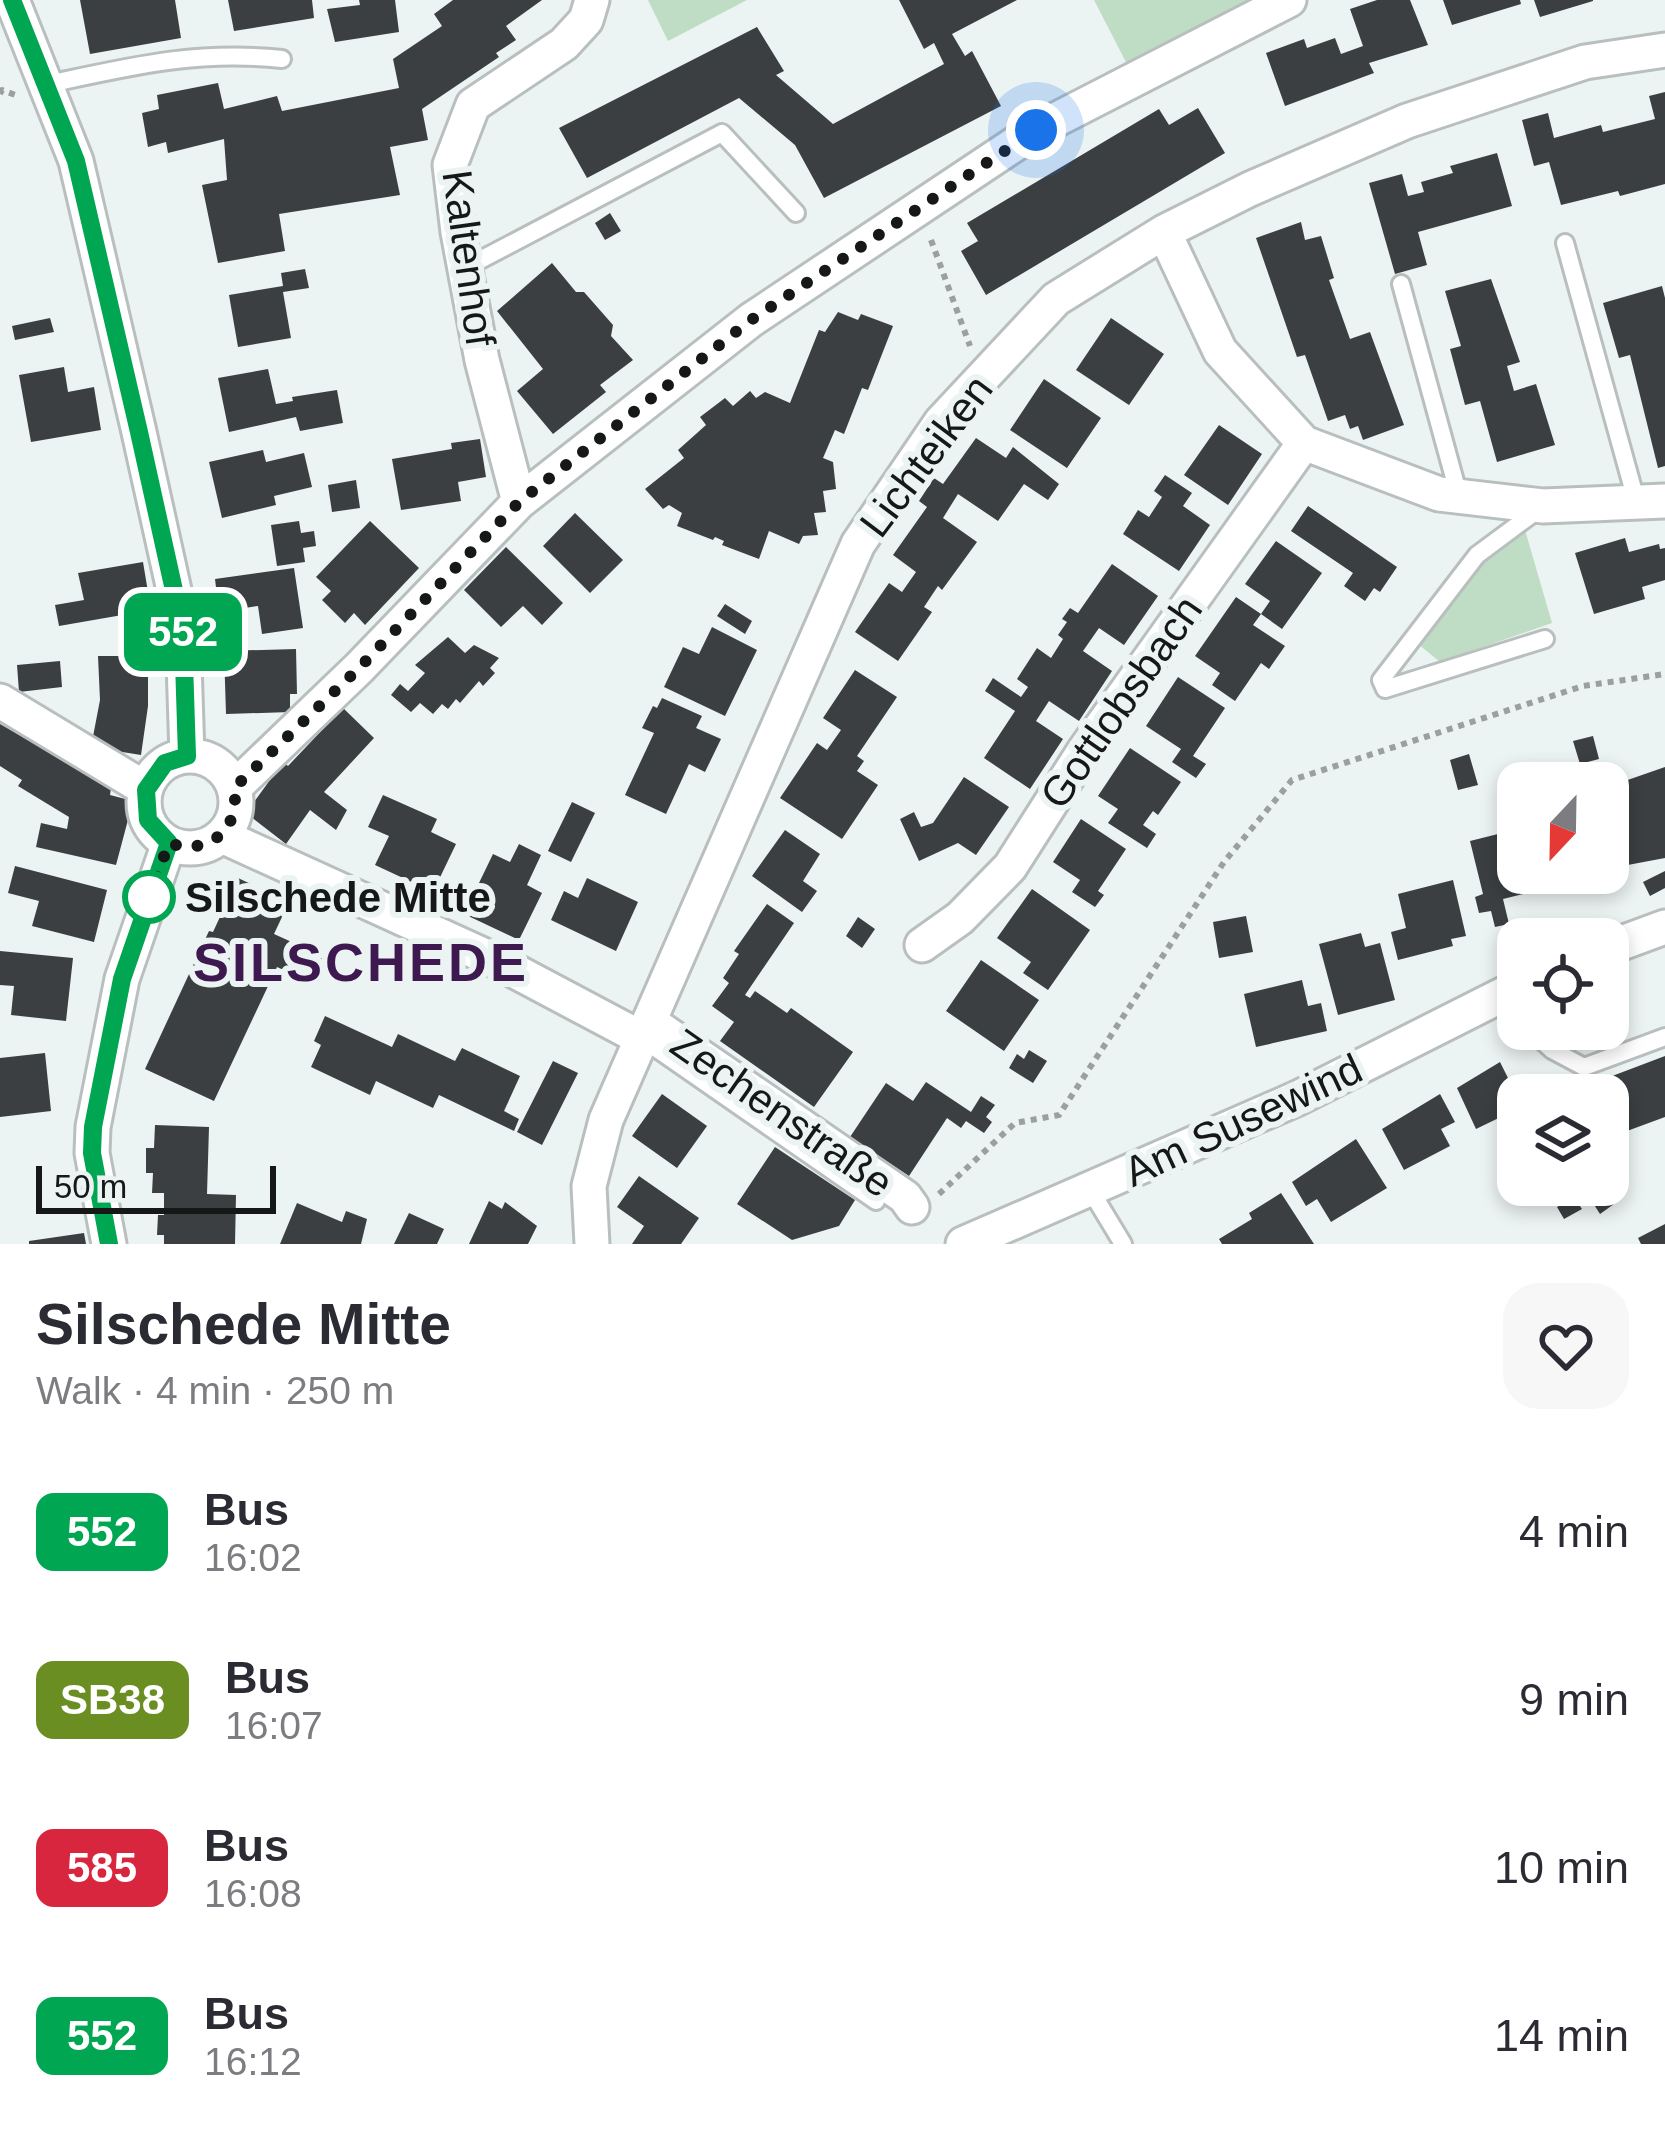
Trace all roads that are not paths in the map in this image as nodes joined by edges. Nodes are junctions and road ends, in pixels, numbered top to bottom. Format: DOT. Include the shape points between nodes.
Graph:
graph roads {
  1 [pos="12,0"];
  2 [pos="592,0"];
  3 [pos="1288,0"];
  4 [pos="1665,50"];
  5 [pos="282,59"];
  6 [pos="44,85"];
  7 [pos="796,213"];
  8 [pos="1164,232"];
  9 [pos="1565,243"];
  10 [pos="465,268"];
  11 [pos="1401,284"];
  12 [pos="1304,443"];
  13 [pos="1460,496"];
  14 [pos="1650,501"];
  15 [pos="519,502"];
  16 [pos="1543,506"];
  17 [pos="1545,639"];
  18 [pos="0,701"];
  19 [pos="187,756"];
  20 [pos="234,788"];
  21 [pos="146,790"];
  22 [pos="222,836"];
  23 [pos="169,843"];
  24 [pos="1665,927"];
  25 [pos="1629,940"];
  26 [pos="922,945"];
  27 [pos="1497,1007"];
  28 [pos="645,1030"];
  29 [pos="1665,1037"];
  30 [pos="1552,1050"];
  31 [pos="1090,1191"];
  32 [pos="876,1201"];
  33 [pos="913,1208"];
  34 [pos="109,1244"];
  35 [pos="592,1244"];
  36 [pos="963,1244"];
  37 [pos="1123,1244"];
  1 -- 6 [label="street"];
  2 -- 10 [label="street, Kaltenhof" via="563,44 472,105 450,165"];
  3 -- 15 [label="street" via="1036,130 922,203 751,320"];
  4 -- 8 [label="street, Lichteiken" via="1585,62 1407,122"];
  5 -- 6 [label="lane" via="175,57"];
  6 -- 19 [label="street" via="76,161 183,631"];
  7 -- 10 [label="lane" via="722,133"];
  8 -- 12 [label="street" via="1220,351"];
  8 -- 28 [label="street, Lichteiken" via="1056,299 940,422 858,544"];
  9 -- 14 [label="lane"];
  10 -- 15 [label="street, Kaltenhof"];
  11 -- 13 [label="lane"];
  12 -- 13 [label="street"];
  12 -- 26 [label="street, Gottlobsbach" via="1010,867"];
  13 -- 16 [label="street"];
  14 -- 16 [label="street"];
  15 -- 20 [label="street"];
  16 -- 17 [label="lane" via="1477,555 1381,680 1385,689"];
  18 -- 21 [label="street"];
  19 -- 20 [label="street" via="216,764"];
  19 -- 21 [label="street" via="165,763"];
  20 -- 22 [label="street" via="236,809"];
  21 -- 23 [label="street" via="148,820"];
  22 -- 23 [label="street" via="196,848"];
  22 -- 28 [label="street, Zechenstraße"];
  23 -- 34 [label="street" via="122,979 93,1127"];
  24 -- 25 [label="street"];
  27 -- 31 [label="street, Am Susewind"];
  28 -- 32 [label="lane"];
  28 -- 33 [label="street, Zechenstraße"];
  28 -- 35 [label="street, Lichteiken" via="606,1120 589,1186"];
  29 -- 30 [label="lane" via="1584,1067"];
  31 -- 36 [label="street, Am Susewind"];
  31 -- 37 [label="lane"];
}
